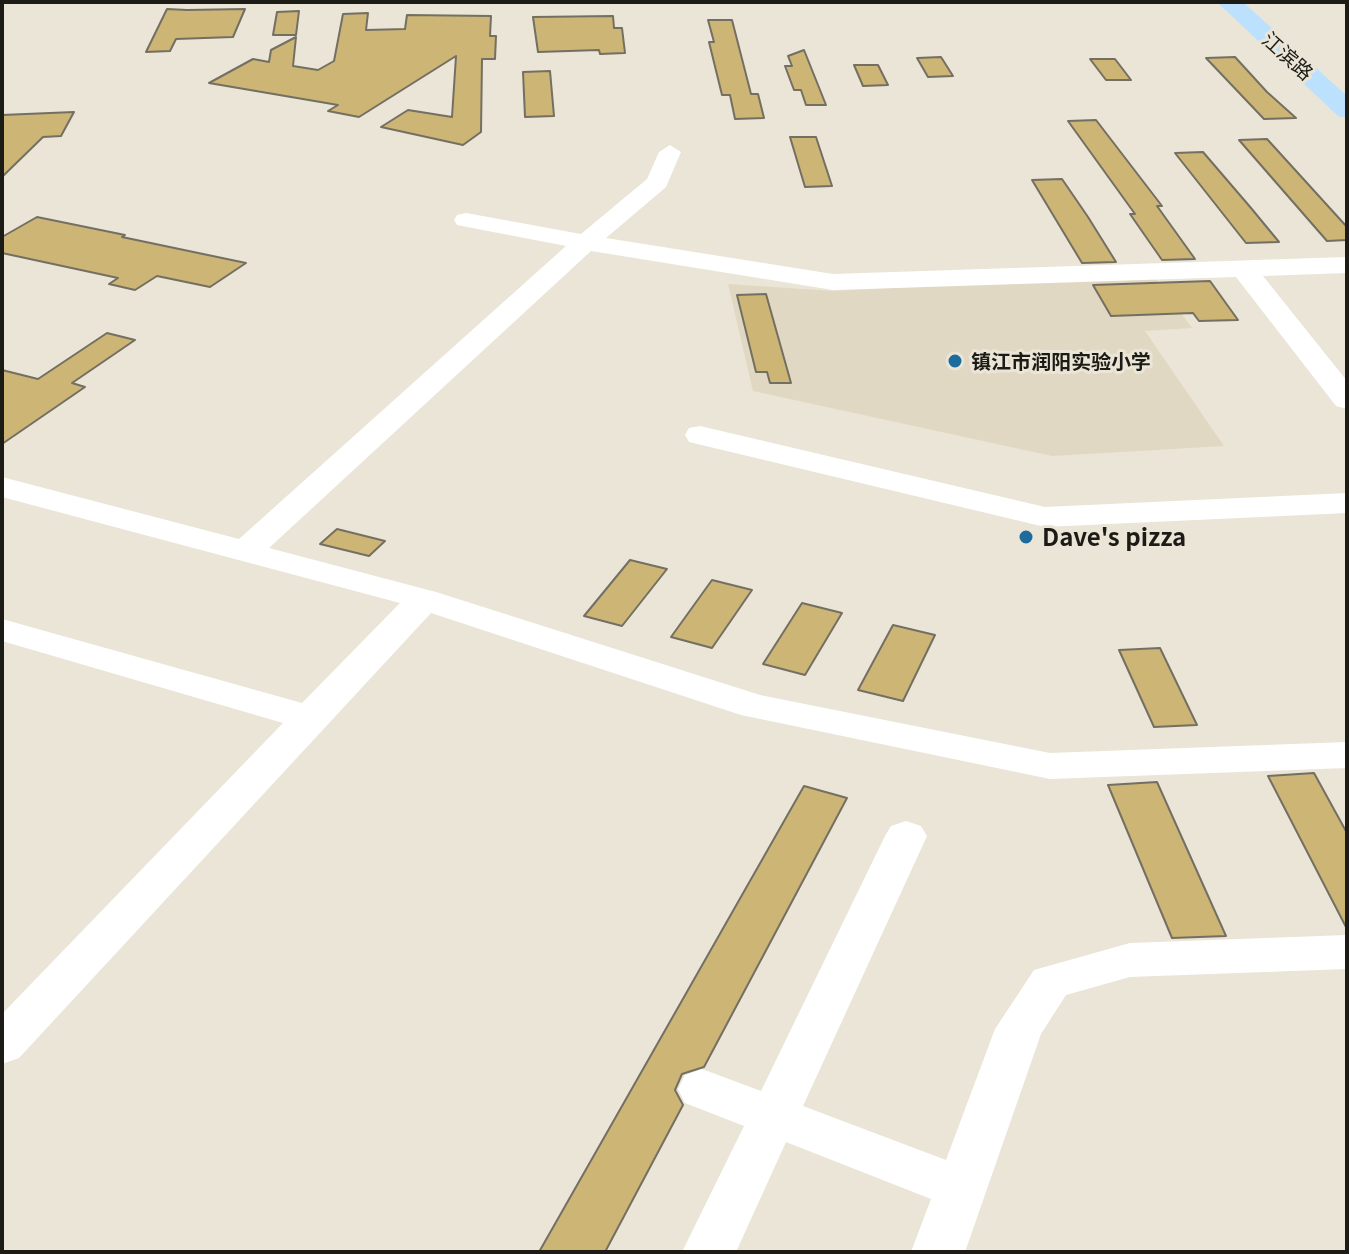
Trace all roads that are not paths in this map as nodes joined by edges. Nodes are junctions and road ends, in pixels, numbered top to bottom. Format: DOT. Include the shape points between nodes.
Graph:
graph roads {
  1 [pos="1229,2"];
  2 [pos="1244,2"];
  3 [pos="1347,96"];
  4 [pos="1347,110"];
  5 [pos="670,152"];
  6 [pos="466,220"];
  7 [pos="586,242"];
  8 [pos="1347,265"];
  9 [pos="1242,267"];
  10 [pos="1347,400"];
  11 [pos="700,435"];
  12 [pos="2,487"];
  13 [pos="1347,503"];
  14 [pos="247,550"];
  15 [pos="424,599"];
  16 [pos="2,630"];
  17 [pos="310,718"];
  18 [pos="1347,755"];
  19 [pos="906,836"];
  20 [pos="1347,952"];
  21 [pos="2,1045"];
  22 [pos="702,1089"];
  23 [pos="774,1117"];
  24 [pos="962,1188"];
  25 [pos="709,1252"];
  26 [pos="938,1252"];
  1 -- 4 [label="main road, 江滨路"];
  2 -- 3 [label="main road, 江滨路"];
  5 -- 7 [label="street" via="658,182"];
  6 -- 7 [label="street"];
  7 -- 9 [label="street" via="833,282"];
  7 -- 14 [label="street"];
  8 -- 9 [label="street"];
  9 -- 10 [label="street"];
  11 -- 13 [label="street" via="1045,517"];
  12 -- 14 [label="street"];
  14 -- 15 [label="street"];
  15 -- 17 [label="street"];
  15 -- 18 [label="street" via="754,706 1050,766"];
  16 -- 17 [label="street"];
  17 -- 21 [label="street"];
  19 -- 23 [label="street"];
  20 -- 24 [label="street" via="1130,960 1050,982 1019,1029"];
  22 -- 23 [label="street"];
  23 -- 24 [label="street"];
  23 -- 25 [label="street"];
  24 -- 26 [label="street"];
}
